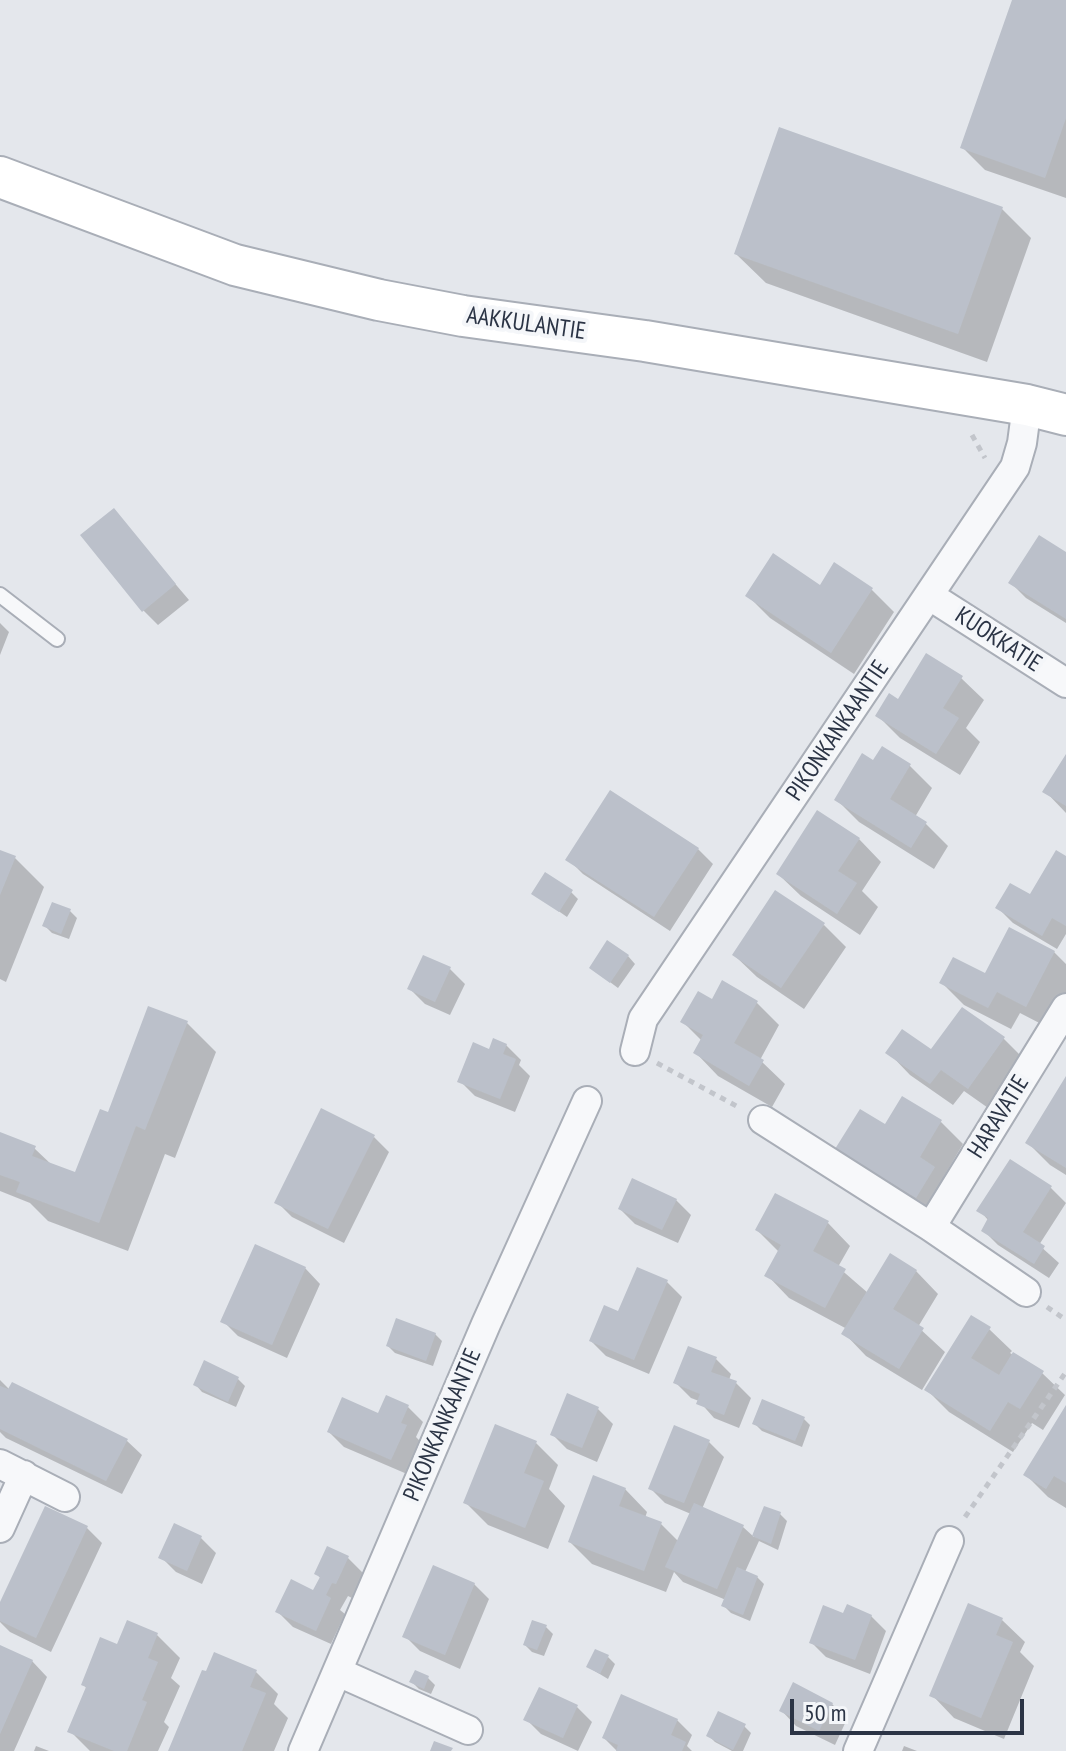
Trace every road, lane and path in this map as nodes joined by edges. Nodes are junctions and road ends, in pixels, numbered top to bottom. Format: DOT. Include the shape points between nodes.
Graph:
graph roads {
  1 [pos="0,177"];
  2 [pos="1027,405"];
  3 [pos="1066,415"];
  4 [pos="0,595"];
  5 [pos="930,596"];
  6 [pos="57,639"];
  7 [pos="1066,683"];
  8 [pos="1066,1008"];
  9 [pos="635,1051"];
  10 [pos="587,1101"];
  11 [pos="763,1120"];
  12 [pos="931,1227"];
  13 [pos="1026,1292"];
  14 [pos="1066,1372"];
  15 [pos="12,1470"];
  16 [pos="65,1497"];
  17 [pos="0,1528"];
  18 [pos="949,1541"];
  19 [pos="338,1672"];
  20 [pos="468,1730"];
  21 [pos="303,1751"];
  22 [pos="858,1751"];
  1 -- 2 [label="street, AAKKULANTIE" via="235,265 379,300"];
  2 -- 3 [label="street, AAKKULANTIE"];
  2 -- 5 [label="street, PIKONKANKAANTIE" via="1015,467"];
  4 -- 6 [label="lane"];
  5 -- 7 [label="street, KUOKKATIE"];
  5 -- 9 [label="street, PIKONKANKAANTIE" via="643,1019"];
  8 -- 12 [label="street, HARAVATIE"];
  9 -- 11 [label="path"];
  10 -- 19 [label="street, PIKONKANKAANTIE"];
  11 -- 12 [label="street"];
  12 -- 13 [label="street"];
  14 -- 18 [label="path"];
  15 -- 16 [label="street"];
  15 -- 17 [label="street"];
  18 -- 22 [label="street"];
  19 -- 20 [label="street"];
  19 -- 21 [label="street, PIKONKANKAANTIE"];
}
